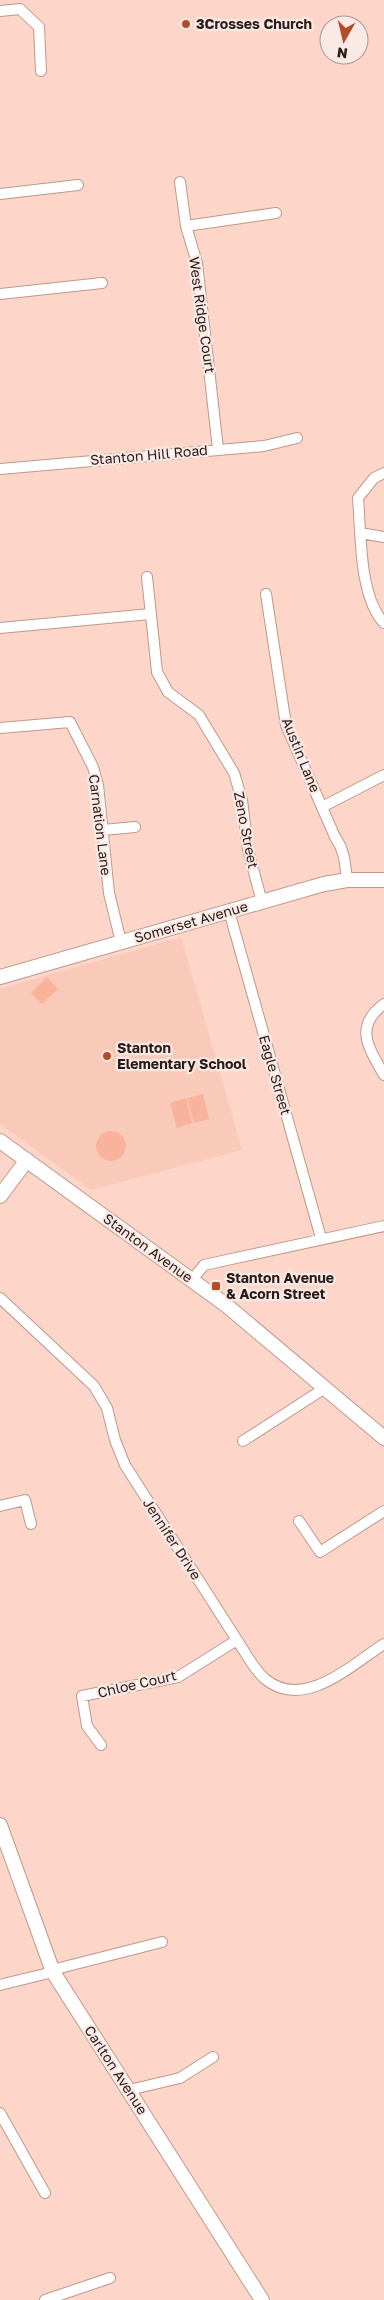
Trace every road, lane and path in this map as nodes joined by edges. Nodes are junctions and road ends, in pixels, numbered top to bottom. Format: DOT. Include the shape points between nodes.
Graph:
graph roads {
  1 [pos="0,11"];
  2 [pos="41,71"];
  3 [pos="180,182"];
  4 [pos="78,185"];
  5 [pos="0,194"];
  6 [pos="276,213"];
  7 [pos="186,226"];
  8 [pos="102,282"];
  9 [pos="0,294"];
  10 [pos="297,438"];
  11 [pos="218,449"];
  12 [pos="0,469"];
  13 [pos="384,472"];
  14 [pos="361,533"];
  15 [pos="384,537"];
  16 [pos="146,577"];
  17 [pos="266,594"];
  18 [pos="150,614"];
  19 [pos="384,623"];
  20 [pos="0,628"];
  21 [pos="0,728"];
  22 [pos="384,775"];
  23 [pos="322,807"];
  24 [pos="136,827"];
  25 [pos="103,830"];
  26 [pos="347,880"];
  27 [pos="384,880"];
  28 [pos="262,902"];
  29 [pos="229,911"];
  30 [pos="121,942"];
  31 [pos="0,977"];
  32 [pos="384,1004"];
  33 [pos="384,1075"];
  34 [pos="0,1140"];
  35 [pos="27,1160"];
  36 [pos="0,1196"];
  37 [pos="384,1226"];
  38 [pos="321,1238"];
  39 [pos="192,1280"];
  40 [pos="0,1298"];
  41 [pos="325,1388"];
  42 [pos="384,1438"];
  43 [pos="244,1442"];
  44 [pos="0,1506"];
  45 [pos="384,1511"];
  46 [pos="299,1521"];
  47 [pos="32,1524"];
  48 [pos="237,1640"];
  49 [pos="384,1644"];
  50 [pos="101,1745"];
  51 [pos="0,1825"];
  52 [pos="162,1942"];
  53 [pos="53,1971"];
  54 [pos="0,1985"];
  55 [pos="212,2058"];
  56 [pos="129,2090"];
  57 [pos="0,2113"];
  58 [pos="45,2193"];
  59 [pos="110,2278"];
  60 [pos="45,2300"];
  61 [pos="262,2300"];
  1 -- 2 [label="street" via="20,10 39,27"];
  3 -- 7 [label="street, West Ridge Court"];
  4 -- 5 [label="street"];
  6 -- 7 [label="street"];
  7 -- 11 [label="street, West Ridge Court" via="197,264"];
  8 -- 9 [label="street"];
  10 -- 11 [label="street, Stanton Hill Road" via="264,446"];
  11 -- 12 [label="street, Stanton Hill Road"];
  13 -- 14 [label="street" via="374,478 358,498"];
  14 -- 15 [label="street"];
  14 -- 19 [label="street" via="363,565 371,601"];
  16 -- 18 [label="street, Zeno Street"];
  17 -- 23 [label="street, Austin Lane" via="286,725"];
  18 -- 20 [label="street"];
  18 -- 28 [label="street, Zeno Street" via="155,665 160,679 168,692 199,715 236,780 242,800 248,850"];
  21 -- 25 [label="street, Carnation Lane" via="70,722 96,777"];
  22 -- 23 [label="street"];
  23 -- 26 [label="street, Austin Lane" via="343,852"];
  24 -- 25 [label="street"];
  25 -- 30 [label="street, Carnation Lane" via="109,892"];
  26 -- 27 [label="street, Somerset Avenue"];
  26 -- 28 [label="street, Somerset Avenue"];
  28 -- 29 [label="street, Somerset Avenue"];
  29 -- 30 [label="street, Somerset Avenue"];
  29 -- 38 [label="street, Eagle Street"];
  30 -- 31 [label="street, Somerset Avenue"];
  32 -- 33 [label="street" via="369,1019 366,1044"];
  34 -- 35 [label="street, Stanton Avenue"];
  35 -- 36 [label="street"];
  35 -- 39 [label="street, Stanton Avenue"];
  37 -- 38 [label="street"];
  38 -- 39 [label="street" via="204,1265"];
  39 -- 41 [label="street, Stanton Avenue"];
  40 -- 48 [label="street, Jennifer Drive" via="94,1386 107,1408 125,1465"];
  41 -- 42 [label="street, Stanton Avenue"];
  41 -- 43 [label="street"];
  44 -- 47 [label="street" via="25,1500"];
  45 -- 46 [label="street" via="320,1552"];
  48 -- 49 [label="street, Jennifer Drive" via="264,1678 281,1688 294,1690 317,1686"];
  48 -- 50 [label="street, Chloe Court" via="178,1677 82,1696 87,1726"];
  51 -- 53 [label="street, Carlton Avenue"];
  52 -- 53 [label="street"];
  53 -- 54 [label="street"];
  53 -- 56 [label="street, Carlton Avenue"];
  55 -- 56 [label="street" via="180,2078"];
  56 -- 61 [label="street, Carlton Avenue"];
  57 -- 58 [label="street"];
  59 -- 60 [label="street"];
}
